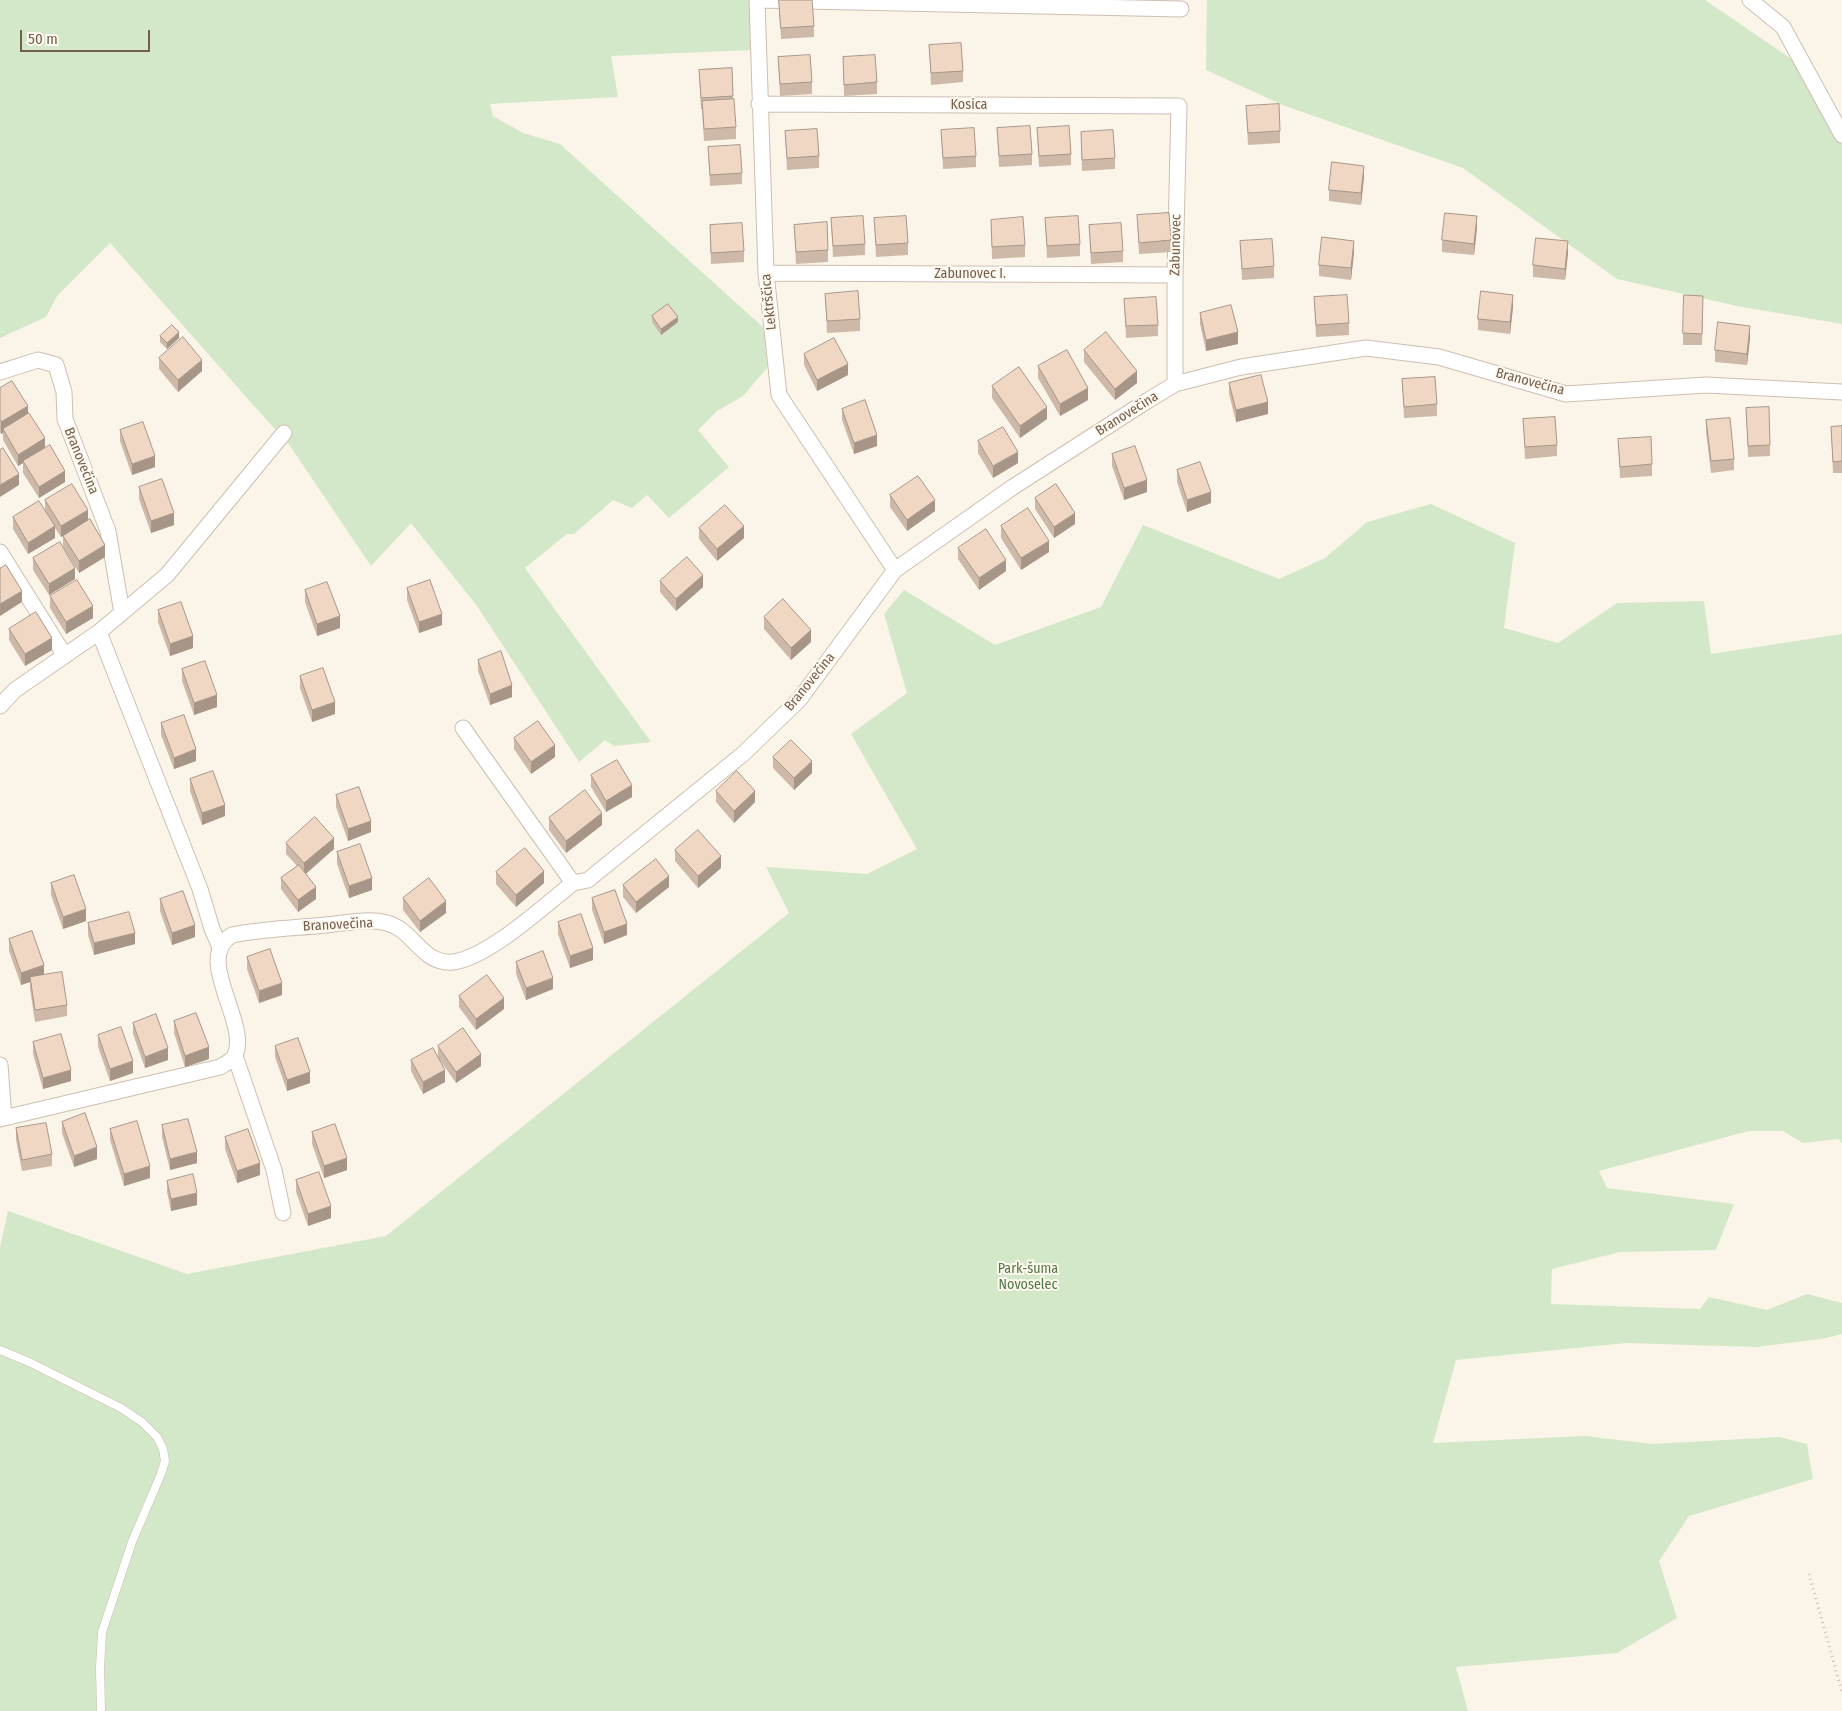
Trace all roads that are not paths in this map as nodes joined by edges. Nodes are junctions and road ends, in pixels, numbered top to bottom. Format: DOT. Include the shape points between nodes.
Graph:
graph roads {
  1 [pos="757,0"];
  2 [pos="1750,0"];
  3 [pos="1181,9"];
  4 [pos="759,104"];
  5 [pos="1179,106"];
  6 [pos="1842,135"];
  7 [pos="766,273"];
  8 [pos="1175,275"];
  9 [pos="0,372"];
  10 [pos="1175,384"];
  11 [pos="1842,392"];
  12 [pos="284,433"];
  13 [pos="0,552"];
  14 [pos="895,570"];
  15 [pos="122,613"];
  16 [pos="99,632"];
  17 [pos="65,656"];
  18 [pos="0,706"];
  19 [pos="463,728"];
  20 [pos="573,883"];
  21 [pos="220,947"];
  22 [pos="235,1056"];
  23 [pos="0,1065"];
  24 [pos="2,1119"];
  25 [pos="283,1213"];
  26 [pos="0,1350"];
  27 [pos="101,1711"];
  1 -- 3 [label="street"];
  1 -- 4 [label="street, Lektrščica"];
  2 -- 6 [label="street" via="1782,27"];
  4 -- 5 [label="street, Kosica"];
  4 -- 7 [label="street, Lektrščica"];
  5 -- 8 [label="street, Zabunovec"];
  7 -- 8 [label="street, Zabunovec I."];
  7 -- 14 [label="street, Lektrščica" via="779,395"];
  8 -- 10 [label="street, Zabunovec"];
  9 -- 15 [label="street, Branovečina" via="38,360 56,365 64,392 65,419 108,531"];
  10 -- 11 [label="street, Branovečina" via="1241,367 1366,348 1439,357 1566,394 1706,385"];
  10 -- 14 [label="street, Branovečina" via="1013,487"];
  12 -- 15 [label="street" via="167,575"];
  13 -- 17 [label="street"];
  14 -- 20 [label="street, Branovečina" via="799,700 743,754 604,868 588,880"];
  15 -- 16 [label="street"];
  16 -- 17 [label="street"];
  16 -- 21 [label="street"];
  17 -- 18 [label="street" via="15,690"];
  19 -- 20 [label="street"];
  20 -- 21 [label="street, Branovečina" via="495,944 453,962 437,961 388,923 367,921 238,934 225,939"];
  21 -- 22 [label="street" via="219,970 236,1029 238,1044"];
  22 -- 24 [label="street" via="220,1067"];
  22 -- 25 [label="street" via="274,1170"];
  23 -- 24 [label="street"];
  26 -- 27 [label="lane" via="121,1408 142,1422 157,1437 163,1449 165,1462 161,1474 132,1542 102,1632"];
}
